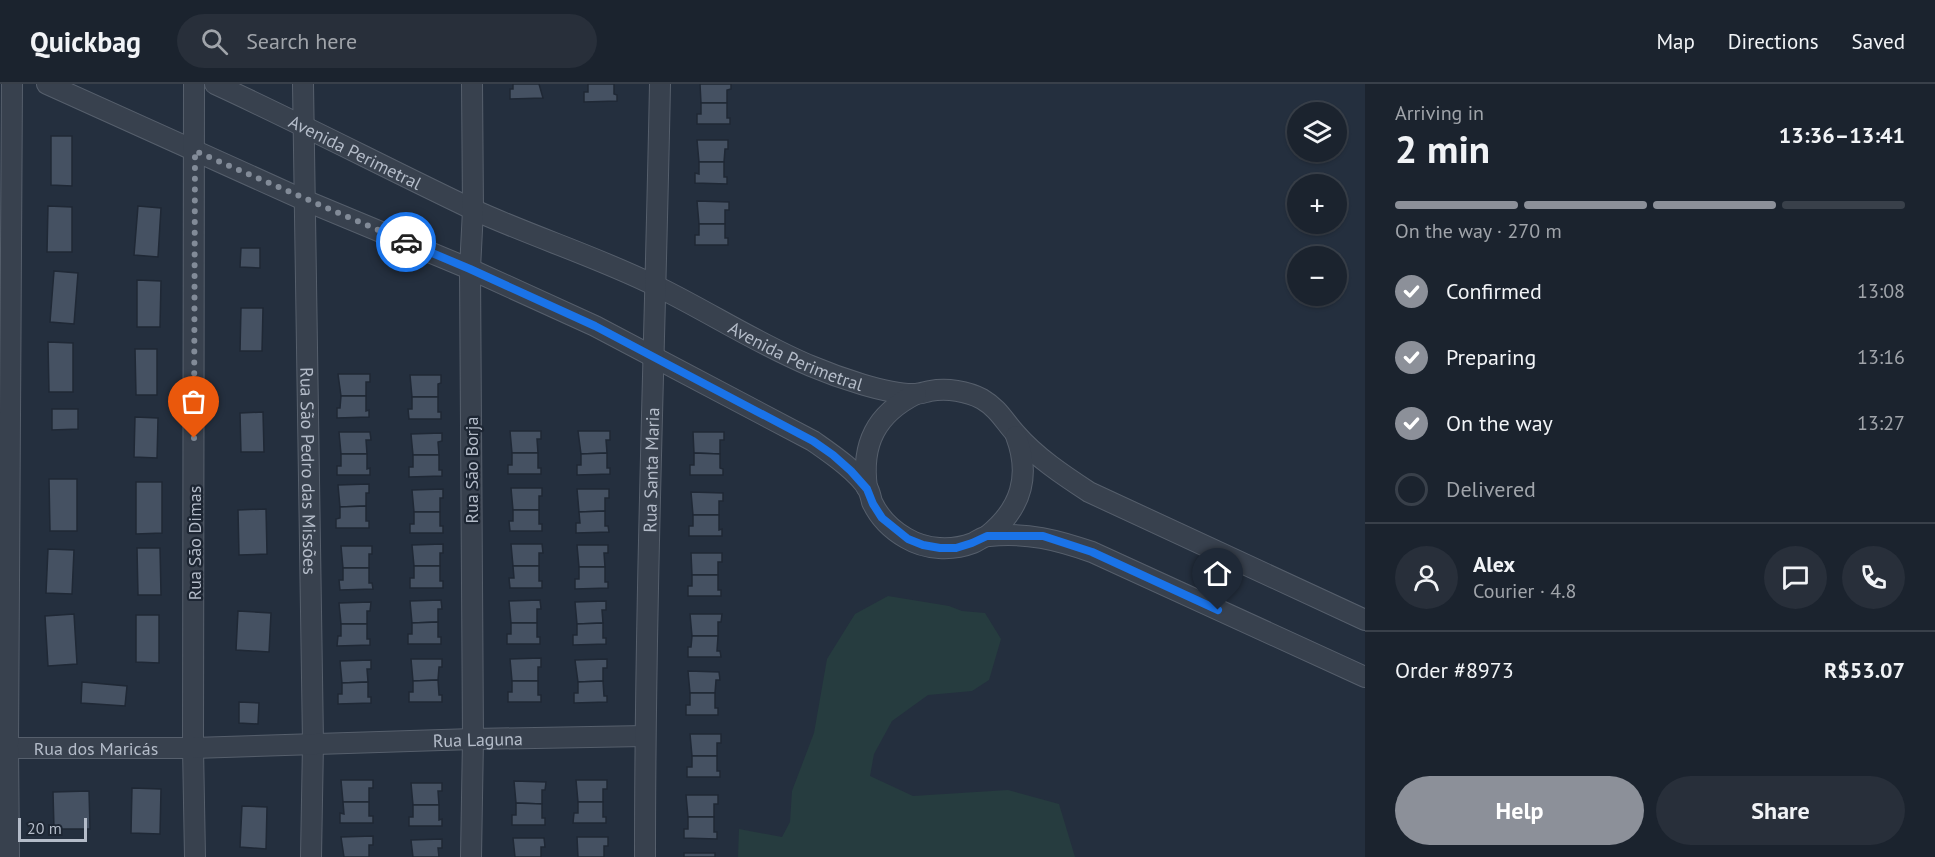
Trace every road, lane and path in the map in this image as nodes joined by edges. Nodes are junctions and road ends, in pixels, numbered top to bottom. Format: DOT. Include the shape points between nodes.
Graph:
graph roads {
  1 [pos="12,84"];
  2 [pos="46,84"];
  3 [pos="194,84"];
  4 [pos="215,84"];
  5 [pos="303,84"];
  6 [pos="472,84"];
  7 [pos="660,84"];
  8 [pos="303,124"];
  9 [pos="195,151"];
  10 [pos="304,200"];
  11 [pos="473,210"];
  12 [pos="470,269"];
  13 [pos="656,286"];
  14 [pos="652,358"];
  15 [pos="916,394"];
  16 [pos="1015,433"];
  17 [pos="867,489"];
  18 [pos="987,536"];
  19 [pos="1365,620"];
  20 [pos="1365,677"];
  21 [pos="645,736"];
  22 [pos="473,739"];
  23 [pos="313,743"];
  24 [pos="4,747"];
  25 [pos="193,748"];
  26 [pos="9,857"];
  27 [pos="195,857"];
  28 [pos="311,857"];
  29 [pos="471,857"];
  30 [pos="645,857"];
  1 -- 24 [label="street"];
  2 -- 9 [label="street"];
  3 -- 9 [label="street, Rua São Dimas"];
  4 -- 8 [label="street, Avenida Perimetral"];
  5 -- 8 [label="street, Rua São Pedro das Missões"];
  6 -- 11 [label="street, Rua São Borja"];
  7 -- 13 [label="street, Rua Santa Maria"];
  8 -- 10 [label="street, Rua São Pedro das Missões"];
  8 -- 11 [label="street, Avenida Perimetral"];
  9 -- 10 [label="street"];
  9 -- 25 [label="street, Rua São Dimas"];
  10 -- 12 [label="street"];
  10 -- 23 [label="street, Rua São Pedro das Missões"];
  11 -- 12 [label="street, Rua São Borja"];
  11 -- 13 [label="street, Avenida Perimetral"];
  12 -- 14 [label="street" via="595,326"];
  12 -- 22 [label="street, Rua São Borja"];
  13 -- 14 [label="street, Rua Santa Maria"];
  13 -- 15 [label="street, Avenida Perimetral" via="831,374"];
  14 -- 17 [label="street" via="813,441 839,460"];
  14 -- 21 [label="street, Rua Santa Maria"];
  15 -- 16 [label="street, Avenida Perimetral" via="932,390 965,392 994,408"];
  15 -- 17 [label="street" via="888,412 874,432 866,456"];
  16 -- 18 [label="street" via="1023,465 1020,490 1011,513"];
  16 -- 19 [label="street, Avenida Perimetral" via="1039,456 1089,492"];
  17 -- 18 [label="street" via="882,518 908,539 932,547 956,548"];
  18 -- 20 [label="street" via="1043,536 1092,552"];
  21 -- 22 [label="street, Rua Laguna"];
  21 -- 30 [label="street, Rua Santa Maria"];
  22 -- 23 [label="street, Rua Laguna"];
  22 -- 29 [label="street, Rua São Borja"];
  23 -- 25 [label="street, Rua Laguna"];
  23 -- 28 [label="street, Rua São Pedro das Missões"];
  24 -- 25 [label="street, Rua dos Maricás"];
  24 -- 26 [label="street"];
  25 -- 27 [label="street, Rua São Dimas"];
}
